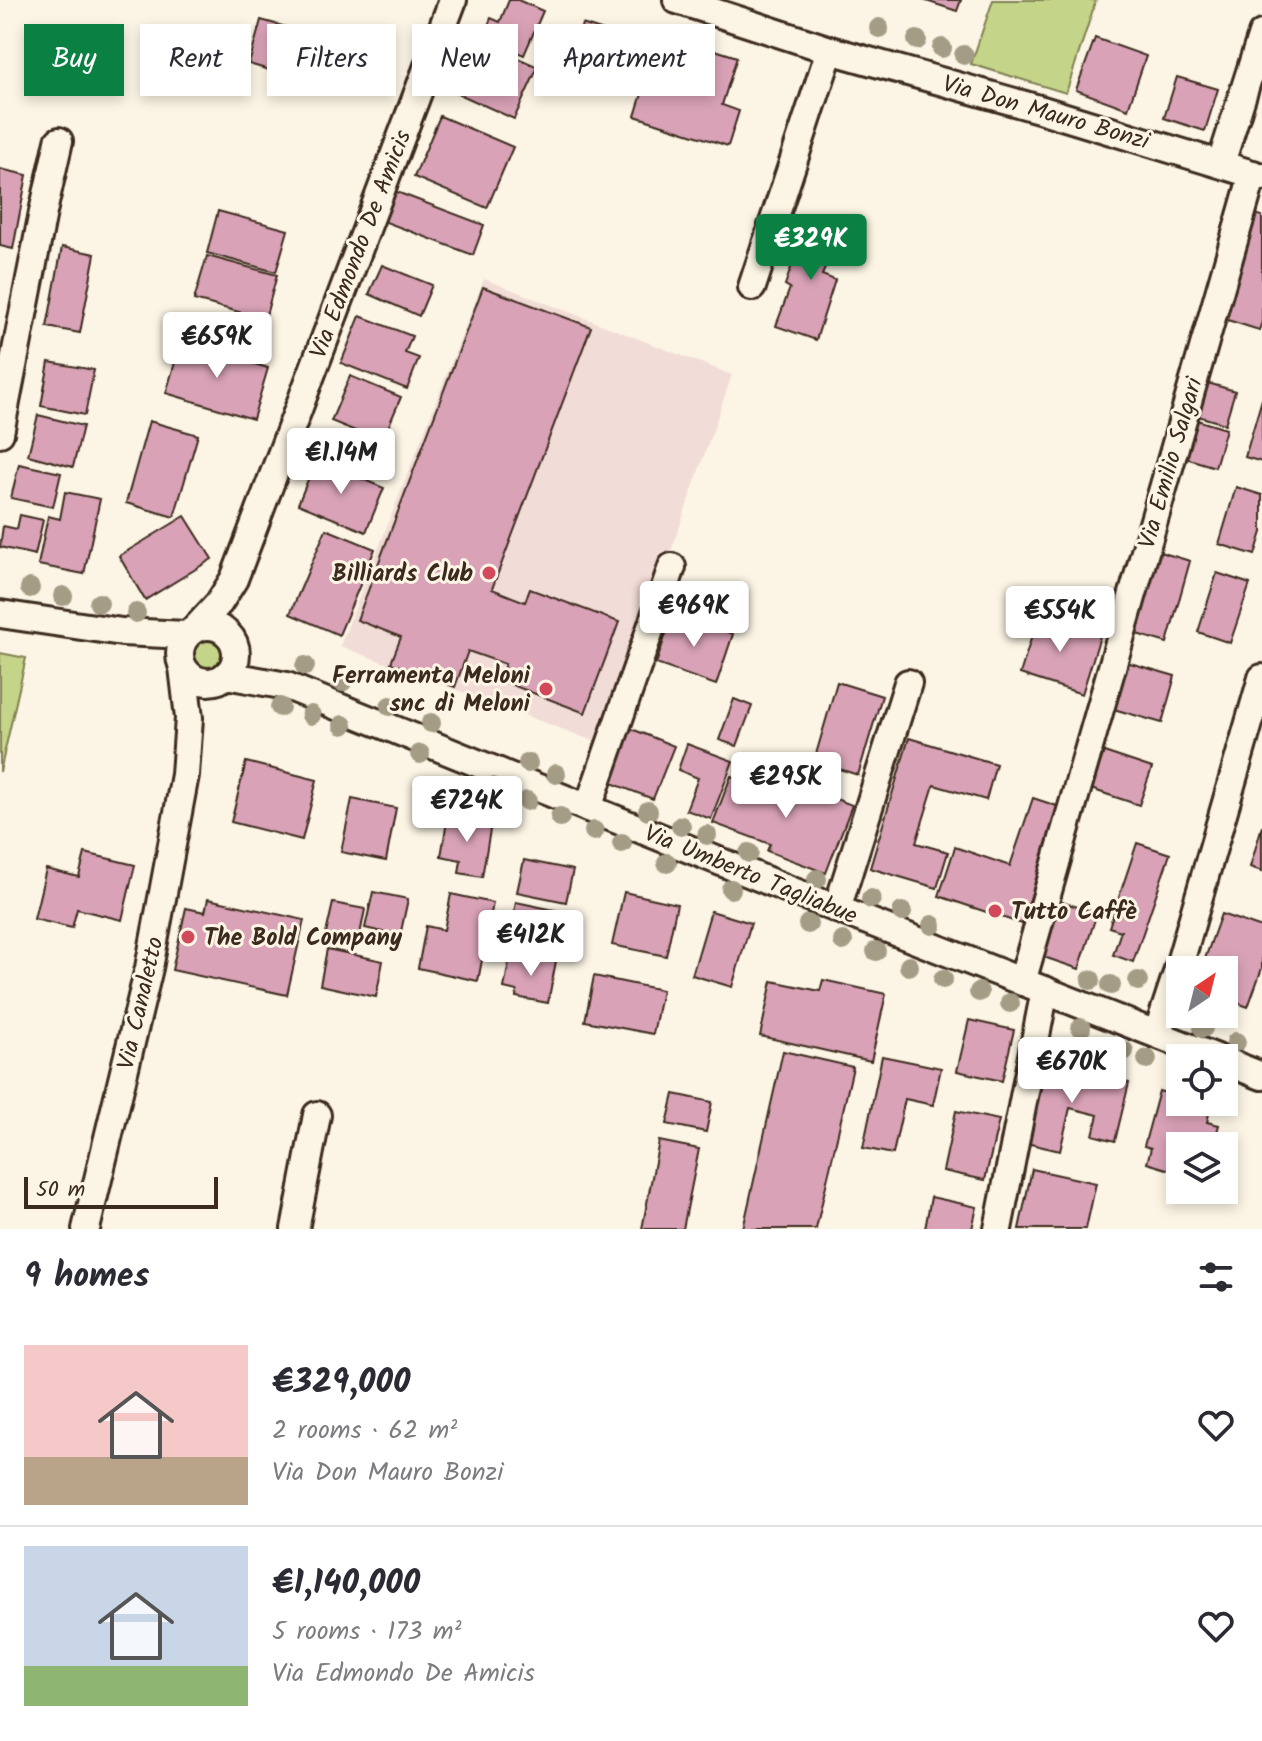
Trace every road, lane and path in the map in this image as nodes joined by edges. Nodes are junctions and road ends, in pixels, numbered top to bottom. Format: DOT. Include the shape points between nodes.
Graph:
graph roads {
  1 [pos="453,0"];
  2 [pos="677,0"];
  3 [pos="1262,34"];
  4 [pos="830,50"];
  5 [pos="59,141"];
  6 [pos="1221,163"];
  7 [pos="1257,175"];
  8 [pos="752,287"];
  9 [pos="0,433"];
  10 [pos="672,567"];
  11 [pos="234,579"];
  12 [pos="0,599"];
  13 [pos="0,614"];
  14 [pos="118,631"];
  15 [pos="232,641"];
  16 [pos="187,647"];
  17 [pos="223,677"];
  18 [pos="1262,678"];
  19 [pos="908,683"];
  20 [pos="287,686"];
  21 [pos="185,775"];
  22 [pos="588,808"];
  23 [pos="837,909"];
  24 [pos="1033,986"];
  25 [pos="1157,1034"];
  26 [pos="1182,1044"];
  27 [pos="1238,1067"];
  28 [pos="1262,1076"];
  29 [pos="317,1115"];
  30 [pos="86,1229"];
  31 [pos="295,1229"];
  32 [pos="998,1229"];
  1 -- 11 [label="street, Via Edmondo De Amicis"];
  2 -- 4 [label="street, Via Don Mauro Bonzi"];
  3 -- 6 [label="street"];
  4 -- 6 [label="street, Via Don Mauro Bonzi"];
  4 -- 8 [label="street"];
  5 -- 9 [label="street"];
  6 -- 7 [label="street, Via Don Mauro Bonzi"];
  7 -- 24 [label="street, Via Emilio Salgari"];
  10 -- 22 [label="street"];
  11 -- 15 [label="street, Via Edmondo De Amicis"];
  11 -- 16 [label="street, Via Edmondo De Amicis"];
  12 -- 14 [label="street"];
  13 -- 14 [label="street"];
  14 -- 16 [label="street"];
  15 -- 16 [label="street" via="207,626"];
  15 -- 17 [label="street" via="235,662"];
  15 -- 20 [label="street, Via Umberto Tagliabue"];
  16 -- 17 [label="street" via="190,675 209,682"];
  16 -- 21 [label="street, Via Canaletto"];
  17 -- 20 [label="street, Via Umberto Tagliabue"];
  17 -- 21 [label="street, Via Canaletto" via="208,704"];
  18 -- 25 [label="street"];
  19 -- 23 [label="street"];
  20 -- 22 [label="street, Via Umberto Tagliabue"];
  21 -- 30 [label="street, Via Canaletto" via="149,968"];
  22 -- 23 [label="street, Via Umberto Tagliabue"];
  23 -- 24 [label="street, Via Umberto Tagliabue"];
  24 -- 25 [label="street, Via Umberto Tagliabue"];
  24 -- 32 [label="street, Via Emilio Salgari"];
  25 -- 26 [label="street, Via Umberto Tagliabue"];
  27 -- 28 [label="street"];
  29 -- 31 [label="street"];
}
